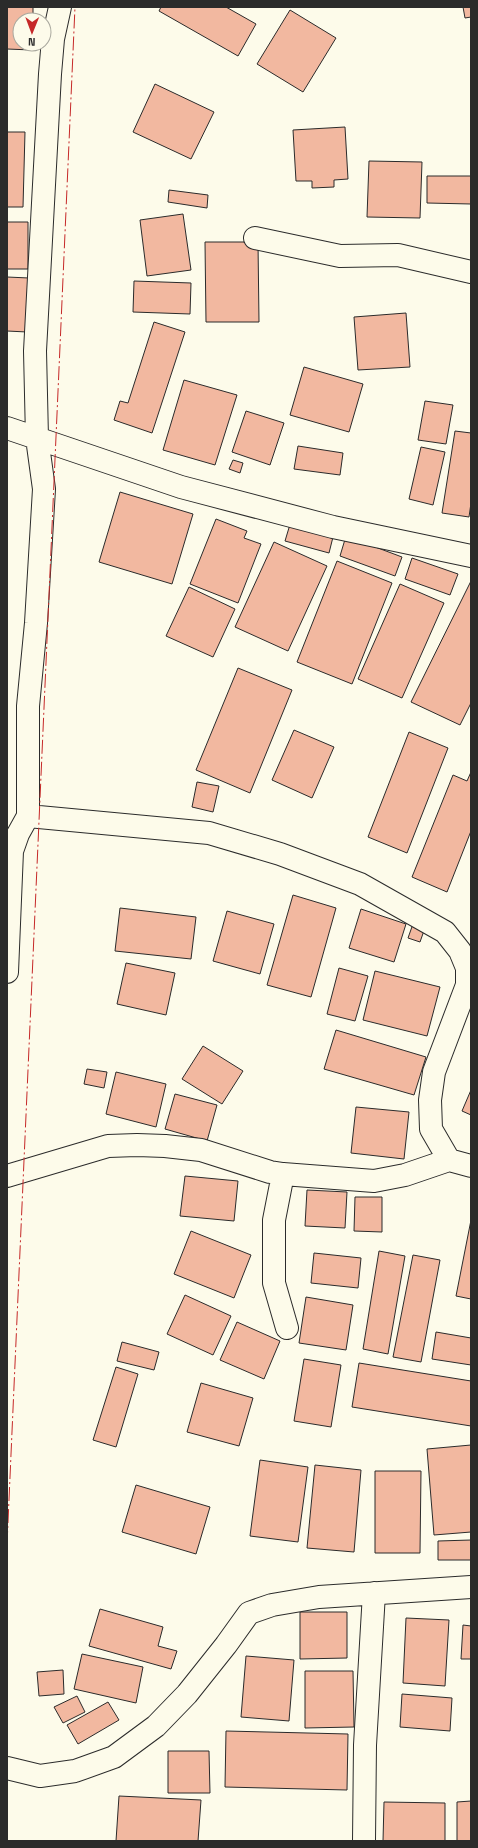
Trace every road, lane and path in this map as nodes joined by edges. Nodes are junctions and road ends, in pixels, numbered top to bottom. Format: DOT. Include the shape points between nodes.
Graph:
graph roads {
  1 [pos="60,7"];
  2 [pos="255,238"];
  3 [pos="471,272"];
  4 [pos="7,428"];
  5 [pos="37,438"];
  6 [pos="471,556"];
  7 [pos="18,829"];
  8 [pos="7,972"];
  9 [pos="449,1160"];
  10 [pos="471,1166"];
  11 [pos="282,1174"];
  12 [pos="7,1176"];
  13 [pos="287,1328"];
  14 [pos="471,1587"];
  15 [pos="374,1593"];
  16 [pos="7,1768"];
  17 [pos="364,1841"];
  1 -- 5 [label="street" via="50,67 35,351"];
  2 -- 3 [label="street" via="340,256 398,255"];
  4 -- 5 [label="street"];
  5 -- 6 [label="street" via="181,487 333,527"];
  5 -- 7 [label="street" via="44,489 36,623"];
  7 -- 8 [label="street" via="12,851"];
  7 -- 9 [label="street" via="209,833 280,854 360,884 445,932 460,951 468,968 467,985 434,1072 430,1100 431,1129"];
  9 -- 10 [label="street"];
  9 -- 11 [label="street" via="405,1175 374,1181"];
  11 -- 12 [label="street" via="201,1150 137,1145 108,1146"];
  11 -- 13 [label="street" via="274,1220 274,1283"];
  14 -- 15 [label="street"];
  15 -- 16 [label="street" via="294,1600 249,1613 187,1694 156,1726 114,1757 75,1771 40,1776"];
  15 -- 17 [label="street" via="365,1745"];
}
